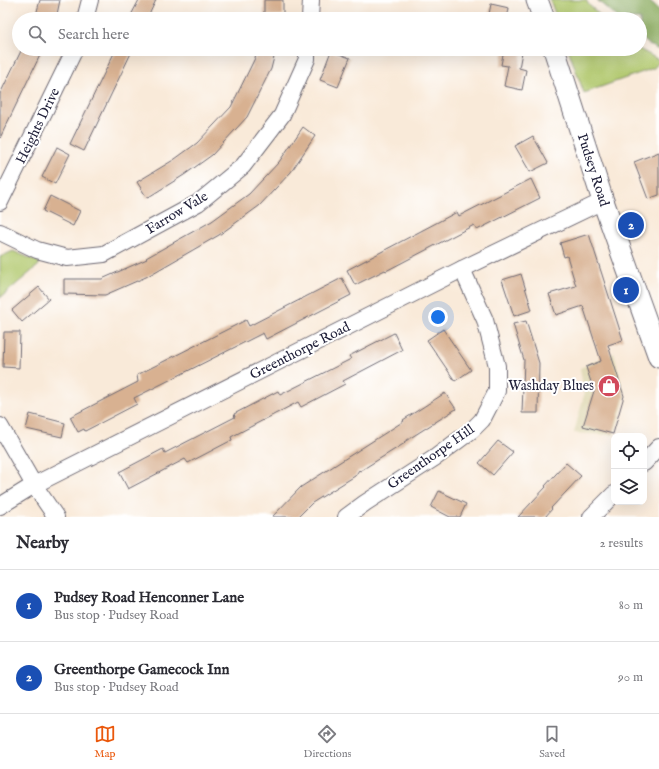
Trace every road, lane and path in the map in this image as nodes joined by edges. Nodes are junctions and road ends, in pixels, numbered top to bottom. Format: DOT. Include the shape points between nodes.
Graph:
graph roads {
  1 [pos="90,0"];
  2 [pos="311,0"];
  3 [pos="538,0"];
  4 [pos="87,12"];
  5 [pos="310,12"];
  6 [pos="542,12"];
  7 [pos="72,56"];
  8 [pos="307,56"];
  9 [pos="556,56"];
  10 [pos="603,201"];
  11 [pos="0,202"];
  12 [pos="0,232"];
  13 [pos="462,269"];
  14 [pos="659,357"];
  15 [pos="0,426"];
  16 [pos="659,447"];
  17 [pos="647,460"];
  18 [pos="34,485"];
  19 [pos="611,497"];
  20 [pos="0,506"];
  21 [pos="56,517"];
  22 [pos="346,517"];
  23 [pos="592,517"];
  1 -- 4 [label="street"];
  2 -- 5 [label="street"];
  3 -- 6 [label="main road"];
  7 -- 11 [label="street, Heights Drive"];
  8 -- 12 [label="street, Farrow Vale" via="282,115 243,166 198,203 104,254 68,258 37,250"];
  9 -- 10 [label="main road, Pudsey Road"];
  10 -- 13 [label="street, Greenthorpe Road"];
  10 -- 14 [label="main road, Pudsey Road"];
  13 -- 18 [label="street, Greenthorpe Road"];
  13 -- 22 [label="street, Greenthorpe Hill" via="485,320 497,366 497,391 482,420 472,430"];
  15 -- 18 [label="street"];
  16 -- 17 [label="street"];
  18 -- 20 [label="street, Greenthorpe Road"];
  18 -- 21 [label="street"];
  19 -- 23 [label="street"];
}
